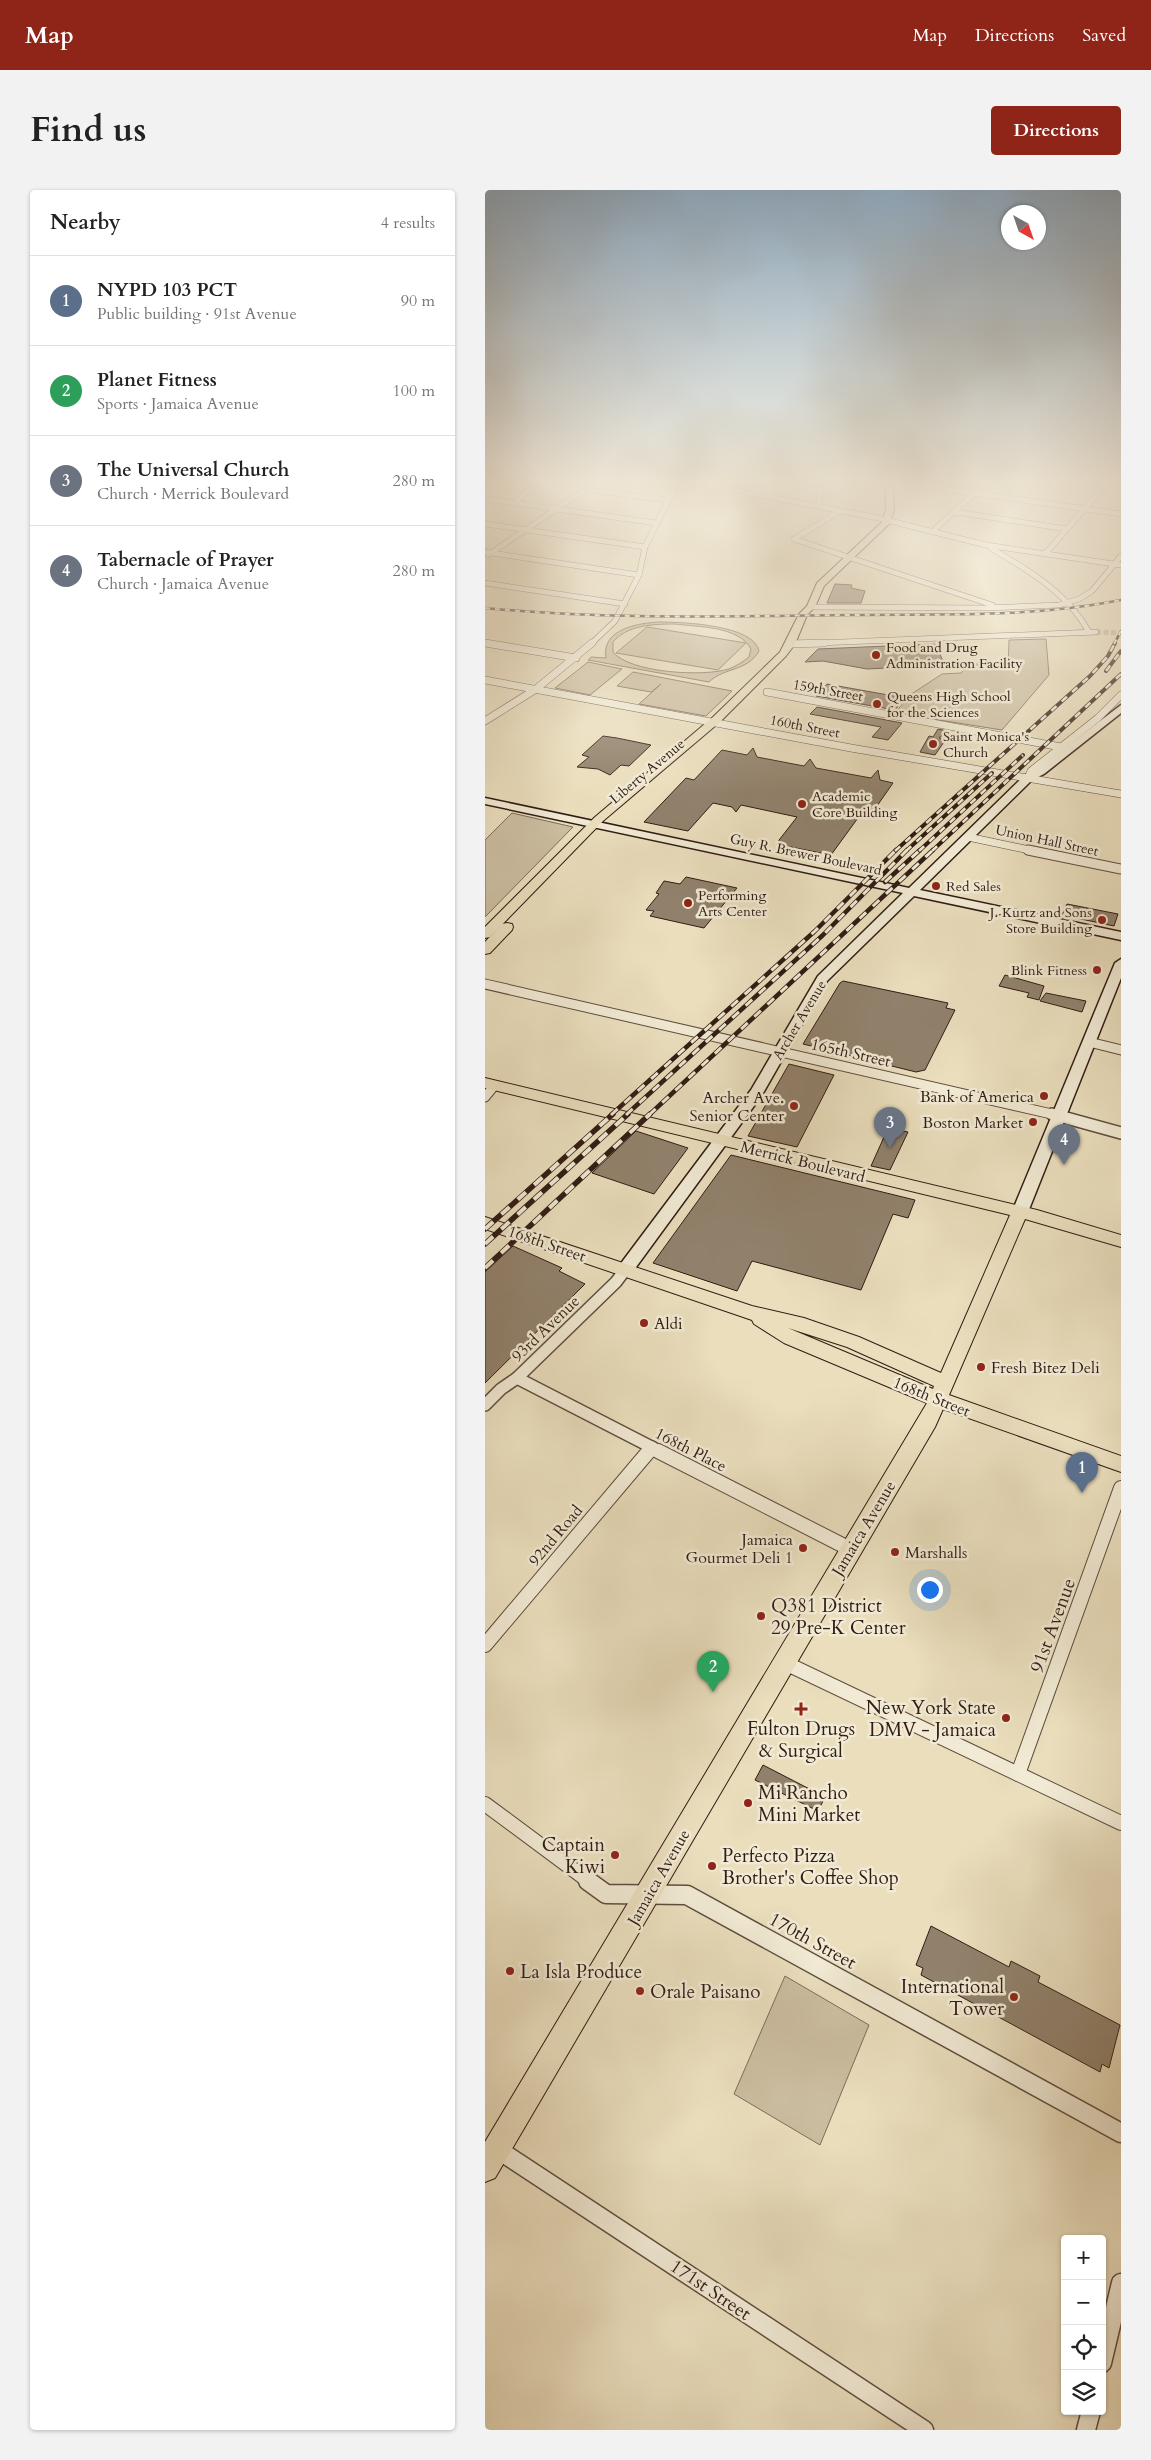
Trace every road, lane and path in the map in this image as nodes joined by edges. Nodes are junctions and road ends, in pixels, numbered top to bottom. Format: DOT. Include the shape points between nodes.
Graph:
graph roads {
  1 [pos="507,586"];
  2 [pos="634,586"];
  3 [pos="819,586"];
  4 [pos="936,586"];
  5 [pos="1049,586"];
  6 [pos="1095,586"];
  7 [pos="1069,603"];
  8 [pos="625,604"];
  9 [pos="811,607"];
  10 [pos="1000,607"];
  11 [pos="485,643"];
  12 [pos="795,645"];
  13 [pos="576,658"];
  14 [pos="485,680"];
  15 [pos="536,689"];
  16 [pos="767,692"];
  17 [pos="1121,696"];
  18 [pos="1121,708"];
  19 [pos="485,721"];
  20 [pos="1107,721"];
  21 [pos="719,723"];
  22 [pos="1061,747"];
  23 [pos="1029,778"];
  24 [pos="1121,794"];
  25 [pos="485,801"];
  26 [pos="600,825"];
  27 [pos="968,837"];
  28 [pos="1121,869"];
  29 [pos="911,892"];
  30 [pos="485,934"];
  31 [pos="1121,936"];
  32 [pos="485,950"];
  33 [pos="1121,963"];
  34 [pos="487,986"];
  35 [pos="1089,1042"];
  36 [pos="1121,1050"];
  37 [pos="779,1051"];
  38 [pos="488,1089"];
  39 [pos="1061,1116"];
  40 [pos="1121,1133"];
  41 [pos="721,1141"];
  42 [pos="1020,1212"];
  43 [pos="485,1223"];
  44 [pos="1121,1241"];
  45 [pos="625,1270"];
  46 [pos="751,1313"];
  47 [pos="517,1378"];
  48 [pos="942,1391"];
  49 [pos="485,1405"];
  50 [pos="652,1447"];
  51 [pos="1121,1464"];
  52 [pos="1121,1488"];
  53 [pos="851,1549"];
  54 [pos="485,1645"];
  55 [pos="783,1662"];
  56 [pos="1018,1774"];
  57 [pos="485,1804"];
  58 [pos="1121,1823"];
  59 [pos="647,1894"];
  60 [pos="1121,2132"];
  61 [pos="491,2158"];
  62 [pos="1121,2283"];
  63 [pos="1106,2346"];
  64 [pos="1090,2415"];
  65 [pos="924,2430"];
  66 [pos="1086,2430"];
  1 -- 8 [label="street"];
  2 -- 8 [label="street"];
  3 -- 9 [label="main road, Liberty Avenue"];
  4 -- 10 [label="street"];
  5 -- 7 [label="street"];
  6 -- 7 [label="street"];
  7 -- 10 [label="street"];
  7 -- 12 [label="street" via="1093,632"];
  8 -- 13 [label="street" via="615,621"];
  9 -- 10 [label="street"];
  9 -- 12 [label="main road, Liberty Avenue" via="813,615"];
  11 -- 13 [label="street"];
  12 -- 21 [label="main road, Liberty Avenue"];
  13 -- 15 [label="street"];
  14 -- 15 [label="street, 160th Street"];
  15 -- 19 [label="street"];
  15 -- 21 [label="street, 160th Street"];
  16 -- 22 [label="street, 159th Street"];
  17 -- 20 [label="street, Archer Avenue"];
  18 -- 20 [label="main road, Archer Avenue"];
  20 -- 22 [label="street, Archer Avenue"];
  20 -- 23 [label="main road, Archer Avenue"];
  21 -- 23 [label="street, 160th Street"];
  21 -- 26 [label="main road, Liberty Avenue"];
  22 -- 23 [label="street, Archer Avenue" via="1031,771"];
  23 -- 24 [label="street, 160th Street"];
  23 -- 27 [label="street, Archer Avenue"];
  25 -- 26 [label="main road, Guy R. Brewer Boulevard"];
  26 -- 29 [label="main road, Guy R. Brewer Boulevard"];
  26 -- 30 [label="main road, Liberty Avenue"];
  26 -- 32 [label="main road, Liberty Avenue"];
  27 -- 28 [label="street, Union Hall Street"];
  27 -- 29 [label="main road, Archer Avenue"];
  29 -- 31 [label="main road, Guy R. Brewer Boulevard"];
  29 -- 37 [label="main road, Archer Avenue" via="822,979"];
  33 -- 35 [label="main road, Jamaica Avenue"];
  34 -- 37 [label="street, 165th Street"];
  35 -- 36 [label="street"];
  35 -- 39 [label="main road, Jamaica Avenue"];
  37 -- 39 [label="street, 165th Street"];
  37 -- 41 [label="main road, Archer Avenue" via="757,1092"];
  38 -- 41 [label="main road, Merrick Boulevard"];
  39 -- 40 [label="street, 165th Street"];
  39 -- 42 [label="main road, Jamaica Avenue"];
  41 -- 42 [label="main road, Merrick Boulevard"];
  41 -- 45 [label="main road, Archer Avenue"];
  42 -- 44 [label="main road, Merrick Boulevard"];
  42 -- 48 [label="main road, Jamaica Avenue"];
  43 -- 45 [label="main road, 168th Street"];
  45 -- 46 [label="main road, 168th Street"];
  45 -- 47 [label="street, 93rd Avenue"];
  46 -- 48 [label="main road, 168th Street" via="790,1338"];
  46 -- 48 [label="main road, 168th Street" via="798,1323 853,1342"];
  47 -- 49 [label="street, 93rd Avenue" via="501,1388"];
  47 -- 50 [label="street, 168th Place"];
  48 -- 51 [label="main road, 168th Street"];
  48 -- 53 [label="main road, Jamaica Avenue" via="928,1421"];
  50 -- 53 [label="street, 168th Place"];
  50 -- 54 [label="street, 92nd Road"];
  52 -- 56 [label="street, 91st Avenue"];
  53 -- 55 [label="main road, Jamaica Avenue"];
  55 -- 56 [label="street"];
  55 -- 59 [label="main road, Jamaica Avenue"];
  56 -- 58 [label="street"];
  57 -- 59 [label="street, 170th Street" via="606,1894"];
  59 -- 60 [label="street, 170th Street" via="687,1895"];
  59 -- 61 [label="main road, Jamaica Avenue"];
  61 -- 65 [label="street, 171st Street"];
  62 -- 63 [label="street"];
  64 -- 66 [label="street"];
}
